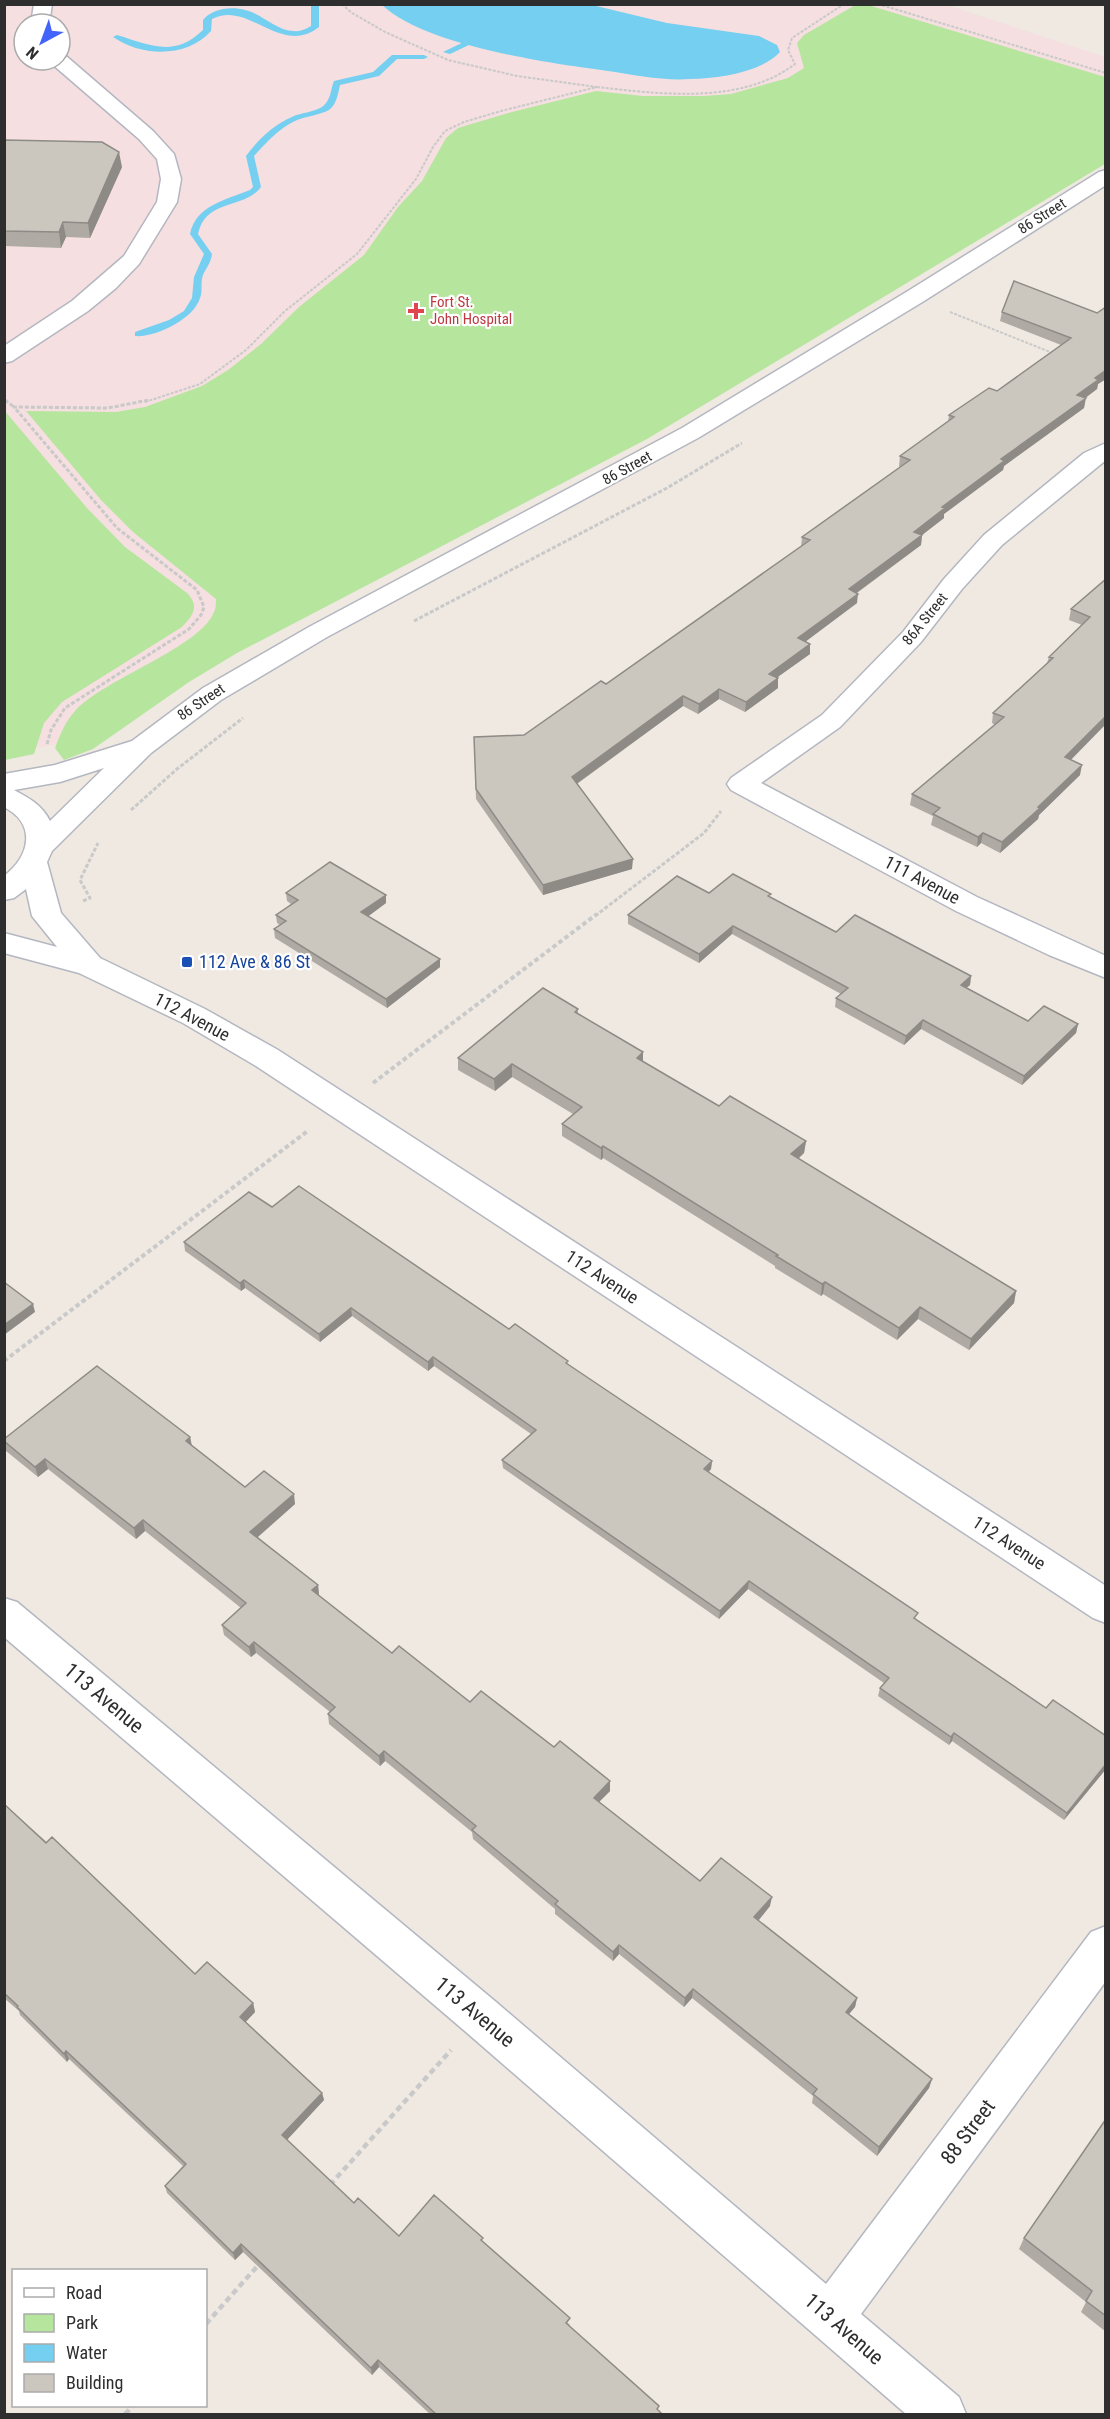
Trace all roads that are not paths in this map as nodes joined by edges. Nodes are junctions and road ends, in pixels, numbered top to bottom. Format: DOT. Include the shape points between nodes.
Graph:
graph roads {
  1 [pos="72,71"];
  2 [pos="1106,176"];
  3 [pos="4,356"];
  4 [pos="1106,450"];
  5 [pos="141,747"];
  6 [pos="4,783"];
  7 [pos="741,784"];
  8 [pos="4,796"];
  9 [pos="38,855"];
  10 [pos="4,891"];
  11 [pos="4,943"];
  12 [pos="89,964"];
  13 [pos="1106,968"];
  14 [pos="1106,1606"];
  15 [pos="4,1614"];
  16 [pos="1106,1946"];
  17 [pos="830,2317"];
  18 [pos="942,2415"];
  1 -- 3 [label="street" via="167,158 171,179 167,202 132,260 108,283"];
  2 -- 5 [label="street, 86 Street" via="690,433 261,664 212,694"];
  4 -- 7 [label="street, 86A Street" via="993,540 912,637 831,721"];
  5 -- 6 [label="street, 86 Street" via="60,774"];
  5 -- 9 [label="street, 86 Street"];
  7 -- 13 [label="street, 111 Avenue" via="999,920"];
  8 -- 9 [label="street, 112 Avenue" via="28,810 41,826"];
  9 -- 10 [label="street, 86 Street"];
  9 -- 12 [label="street, 112 Avenue" via="47,916"];
  11 -- 12 [label="street, 112 Avenue"];
  12 -- 14 [label="street, 112 Avenue" via="194,1016 267,1058"];
  15 -- 17 [label="street, 113 Avenue"];
  16 -- 17 [label="street, 88 Street"];
  17 -- 18 [label="street, 113 Avenue"];
}
